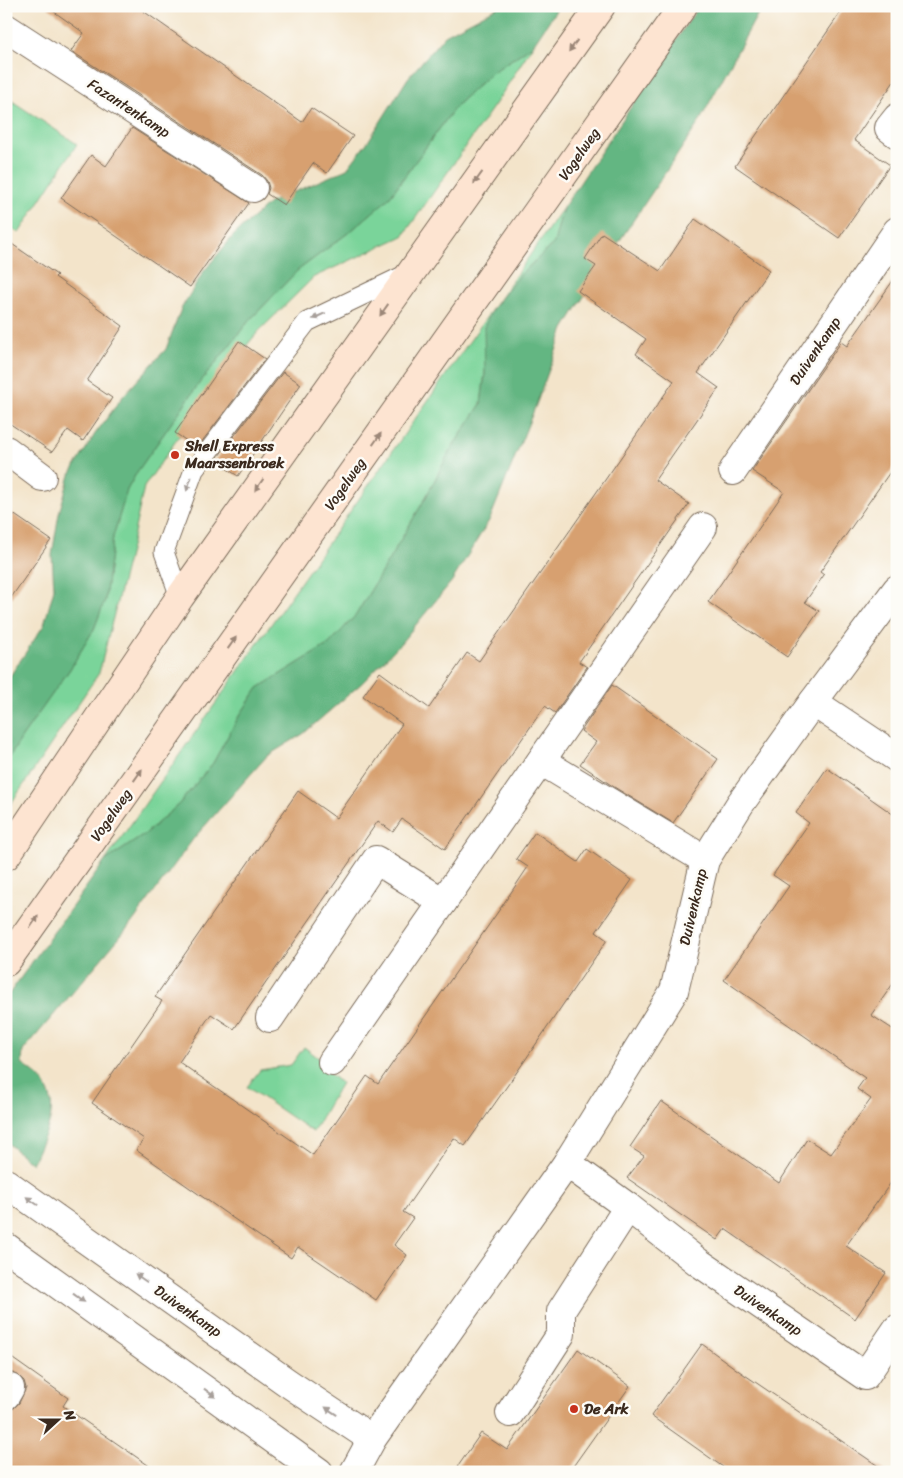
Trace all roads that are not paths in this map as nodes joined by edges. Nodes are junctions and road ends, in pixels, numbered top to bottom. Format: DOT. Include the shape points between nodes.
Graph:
graph roads {
  1 [pos="601,6"];
  2 [pos="683,6"];
  3 [pos="6,28"];
  4 [pos="897,118"];
  5 [pos="897,134"];
  6 [pos="253,188"];
  7 [pos="897,231"];
  8 [pos="411,273"];
  9 [pos="6,450"];
  10 [pos="733,470"];
  11 [pos="42,477"];
  12 [pos="703,528"];
  13 [pos="897,589"];
  14 [pos="180,597"];
  15 [pos="813,702"];
  16 [pos="897,758"];
  17 [pos="541,761"];
  18 [pos="6,856"];
  19 [pos="704,860"];
  20 [pos="443,902"];
  21 [pos="6,962"];
  22 [pos="270,1018"];
  23 [pos="332,1062"];
  24 [pos="567,1163"];
  25 [pos="6,1183"];
  26 [pos="628,1207"];
  27 [pos="6,1247"];
  28 [pos="897,1329"];
  29 [pos="510,1413"];
  30 [pos="372,1439"];
  31 [pos="319,1472"];
  32 [pos="354,1472"];
  1 -- 8 [label="street, one-way"];
  21 -- 2 [label="street, Vogelweg, one-way"];
  3 -- 6 [label="street, Fazantenkamp"];
  4 -- 5 [label="street" via="889,128"];
  7 -- 10 [label="street, Duivenkamp"];
  8 -- 14 [label="street, one-way"];
  8 -- 14 [label="lane, one-way" via="307,322 194,470 164,552"];
  9 -- 11 [label="street"];
  12 -- 17 [label="street"];
  13 -- 15 [label="street, Duivenkamp"];
  14 -- 18 [label="street"];
  15 -- 16 [label="street"];
  15 -- 19 [label="street, Duivenkamp"];
  17 -- 19 [label="street, Duivenkamp"];
  17 -- 20 [label="street"];
  19 -- 24 [label="street, Duivenkamp" via="674,991"];
  20 -- 22 [label="street" via="376,860"];
  20 -- 23 [label="street"];
  24 -- 26 [label="street, Duivenkamp"];
  24 -- 30 [label="street, Duivenkamp"];
  30 -- 25 [label="street, Duivenkamp, one-way"];
  26 -- 28 [label="street, Duivenkamp" via="698,1262 865,1376"];
  26 -- 29 [label="street" via="561,1311 561,1334"];
  27 -- 31 [label="street, one-way"];
  30 -- 32 [label="street, Duivenkamp"];
}
